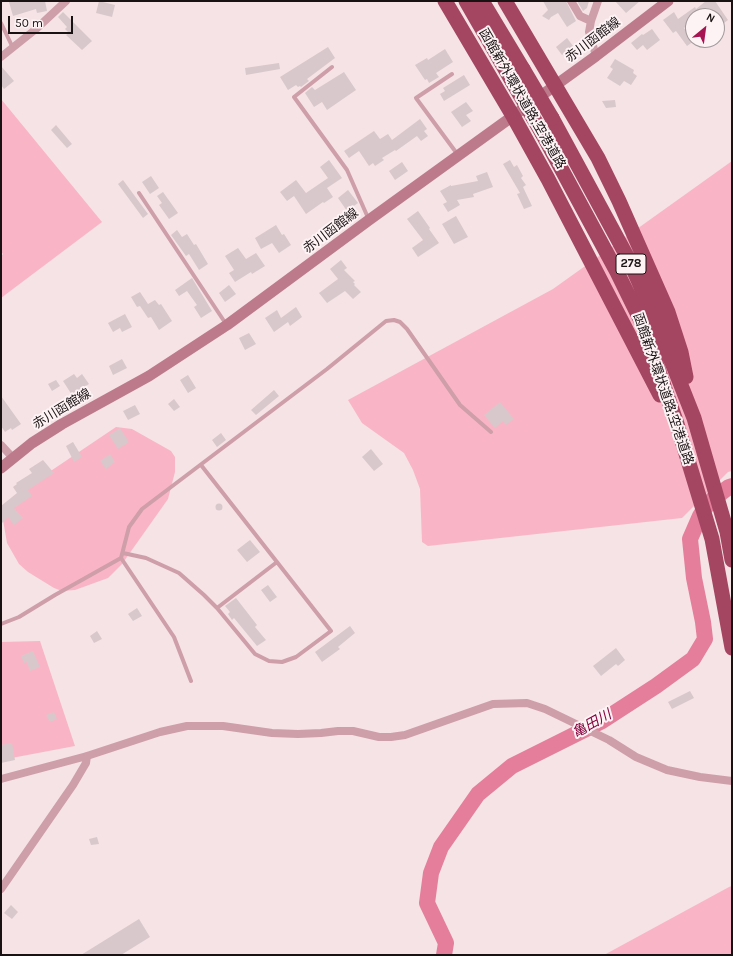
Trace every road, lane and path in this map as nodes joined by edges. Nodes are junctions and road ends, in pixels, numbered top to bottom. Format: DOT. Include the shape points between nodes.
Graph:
graph roads {
  1 [pos="66,1"];
  2 [pos="445,1"];
  3 [pos="466,1"];
  4 [pos="482,1"];
  5 [pos="504,1"];
  6 [pos="571,1"];
  7 [pos="598,1"];
  8 [pos="668,1"];
  9 [pos="591,21"];
  10 [pos="1,23"];
  11 [pos="13,48"];
  12 [pos="596,56"];
  13 [pos="1,57"];
  14 [pos="332,67"];
  15 [pos="452,74"];
  16 [pos="554,86"];
  17 [pos="513,116"];
  18 [pos="458,156"];
  19 [pos="139,193"];
  20 [pos="369,220"];
  21 [pos="227,325"];
  22 [pos="694,418"];
  23 [pos="677,424"];
  24 [pos="491,432"];
  25 [pos="1,445"];
  26 [pos="13,458"];
  27 [pos="201,466"];
  28 [pos="1,468"];
  29 [pos="123,553"];
  30 [pos="121,558"];
  31 [pos="732,560"];
  32 [pos="277,562"];
  33 [pos="217,608"];
  34 [pos="1,624"];
  35 [pos="732,648"];
  36 [pos="191,680"];
  37 [pos="87,756"];
  38 [pos="1,779"];
  39 [pos="732,781"];
  40 [pos="1,889"];
  1 -- 11 [label="street"];
  2 -- 17 [label="highway"];
  3 -- 23 [label="highway, 函館新外環状道路;空港道路 / 278, bridge" via="542,132 617,272 643,325"];
  4 -- 22 [label="highway, 函館新外環状道路;空港道路 / 278, bridge" via="552,118 629,260"];
  5 -- 16 [label="highway"];
  6 -- 9 [label="street" via="580,16"];
  7 -- 9 [label="street"];
  8 -- 12 [label="main road, 赤川函館線"];
  9 -- 12 [label="street" via="589,32"];
  10 -- 11 [label="lane"];
  11 -- 13 [label="street"];
  12 -- 16 [label="main road, 赤川函館線"];
  14 -- 20 [label="lane" via="294,97 347,170"];
  15 -- 18 [label="lane" via="416,98"];
  16 -- 17 [label="main road, 赤川函館線"];
  16 -- 22 [label="highway" via="602,166 668,312 680,352"];
  17 -- 18 [label="main road, 赤川函館線"];
  17 -- 23 [label="highway" via="552,185 648,375"];
  18 -- 20 [label="main road, 赤川函館線"];
  19 -- 21 [label="lane"];
  20 -- 21 [label="main road, 赤川函館線"];
  21 -- 26 [label="main road, 赤川函館線" via="149,376 62,424"];
  22 -- 31 [label="highway, 函館新外環状道路;空港道路 / 278" via="727,532"];
  23 -- 35 [label="highway, 函館新外環状道路;空港道路 / 278" via="712,539"];
  24 -- 27 [label="lane" via="460,405 407,328 394,320 386,321"];
  25 -- 26 [label="street"];
  26 -- 28 [label="main road, 赤川函館線"];
  27 -- 29 [label="lane" via="142,509 129,527"];
  27 -- 32 [label="lane"];
  29 -- 30 [label="lane"];
  29 -- 33 [label="lane" via="146,558 179,573"];
  30 -- 34 [label="lane" via="19,617"];
  30 -- 36 [label="lane" via="174,637"];
  32 -- 33 [label="lane"];
  32 -- 33 [label="lane" via="331,631 296,657 282,662 269,661 254,654"];
  37 -- 38 [label="street"];
  37 -- 39 [label="street" via="160,732 187,726 223,726 298,734 338,730 391,737 405,735 493,704 527,703 566,719 609,740 636,757 667,770"];
  37 -- 40 [label="street" via="86,764 73,786"];
}
